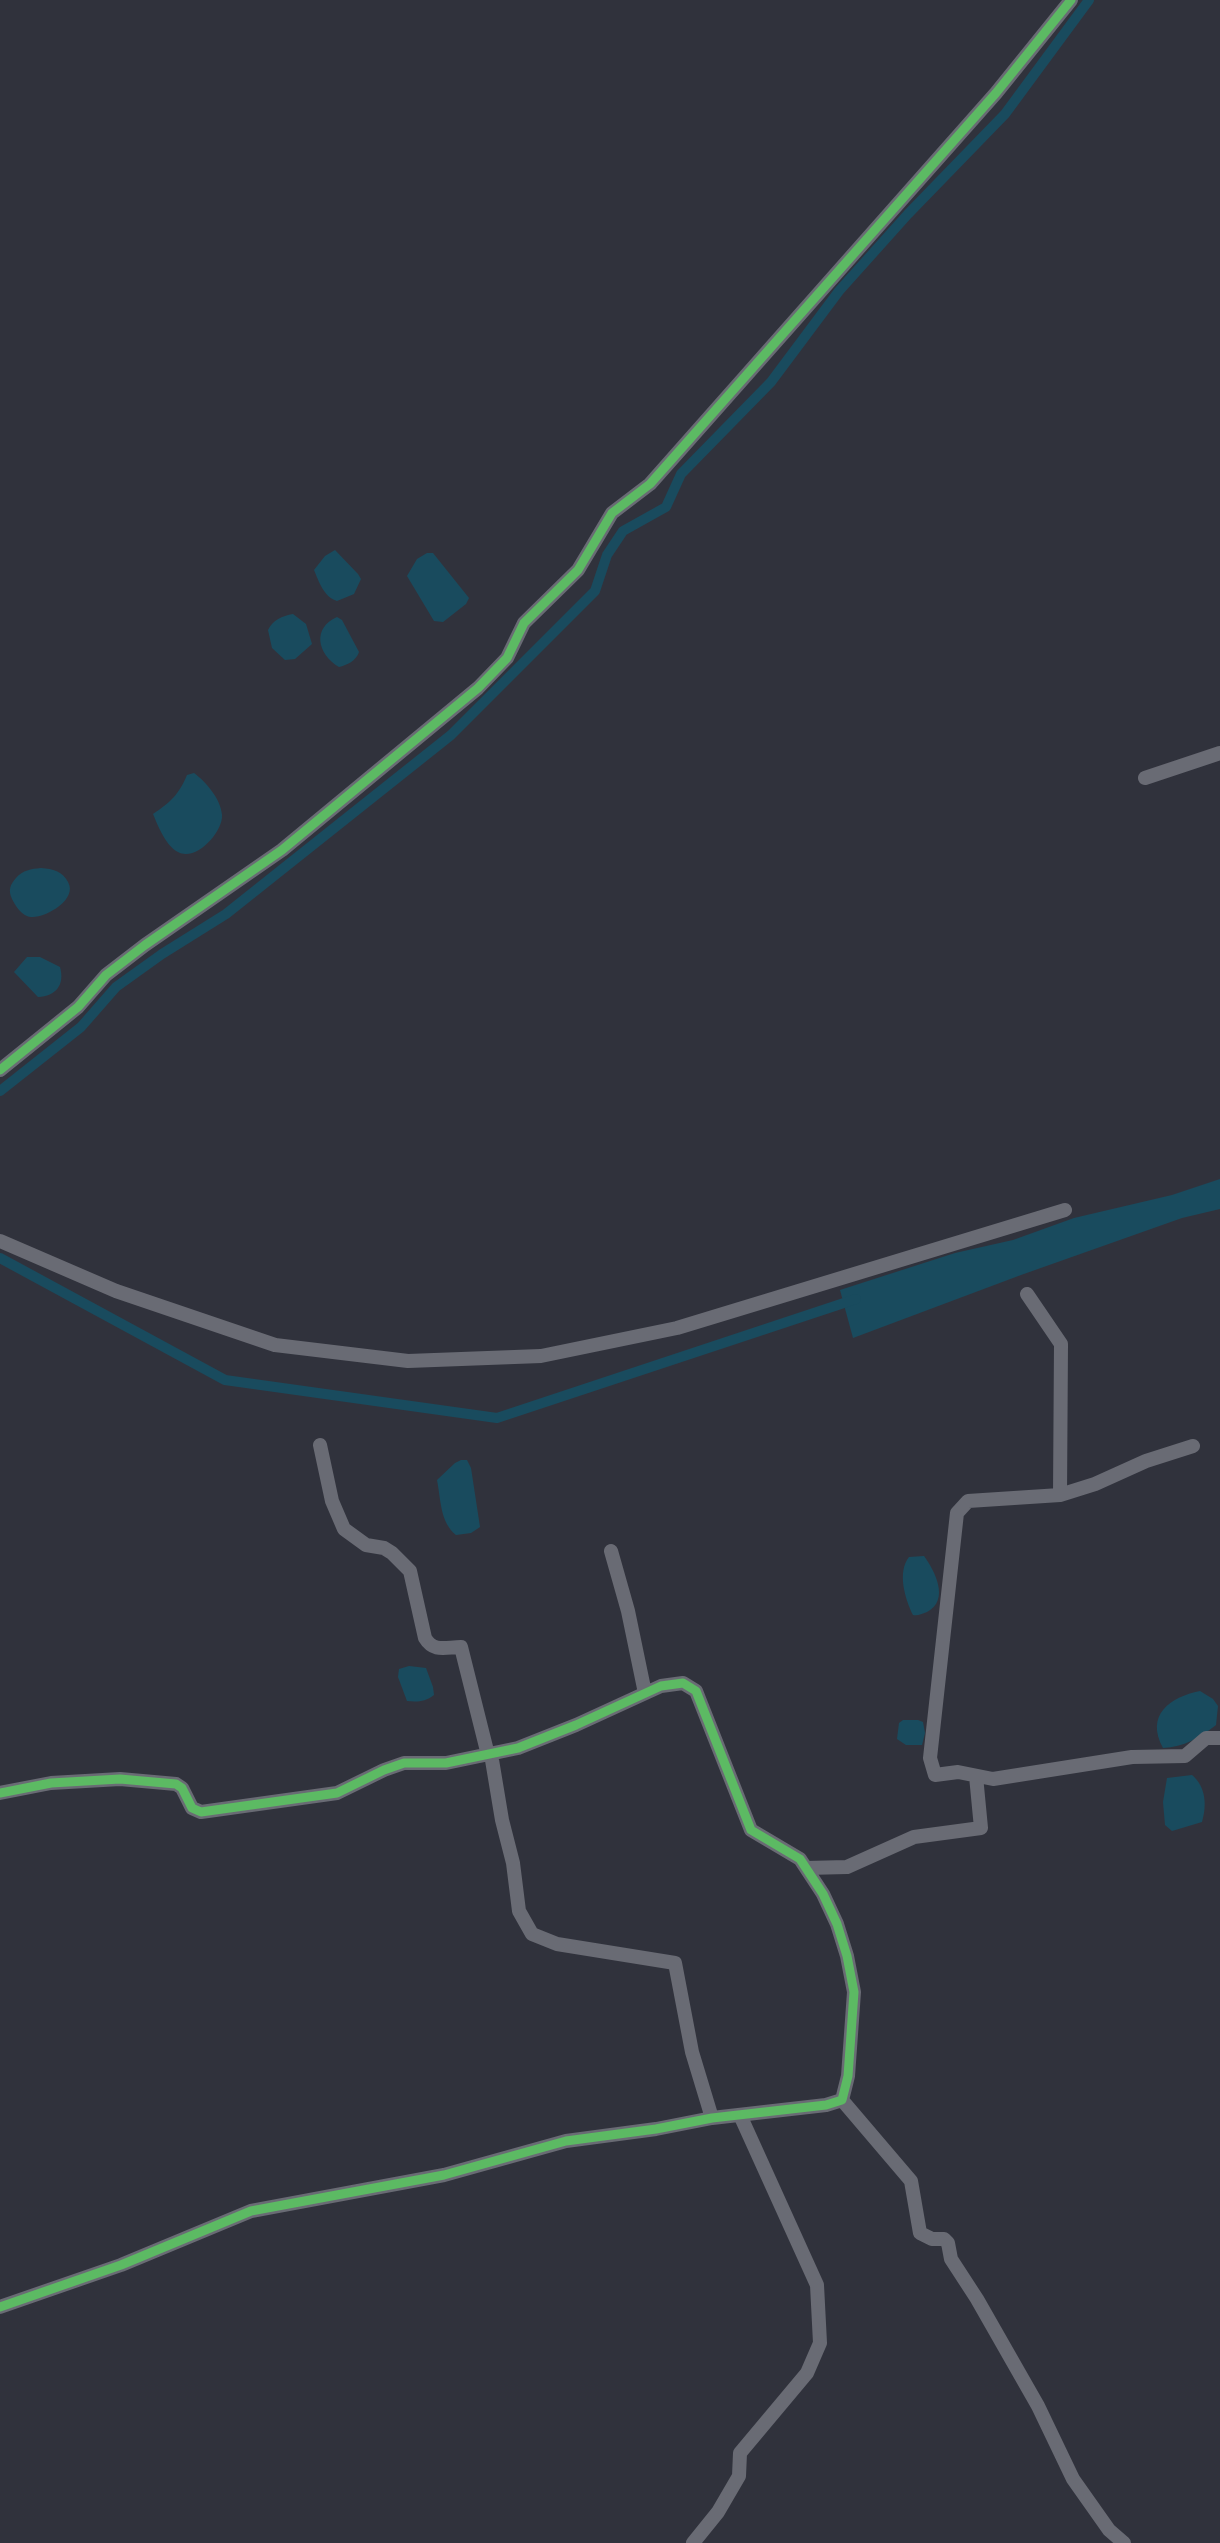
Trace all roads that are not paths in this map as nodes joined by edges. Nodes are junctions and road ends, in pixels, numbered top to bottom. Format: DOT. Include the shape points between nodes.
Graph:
graph roads {
  1 [pos="1071,0"];
  2 [pos="1220,753"];
  3 [pos="1146,778"];
  4 [pos="0,1070"];
  5 [pos="1065,1210"];
  6 [pos="0,1241"];
  7 [pos="1027,1294"];
  8 [pos="320,1445"];
  9 [pos="1193,1446"];
  10 [pos="1060,1495"];
  11 [pos="611,1551"];
  12 [pos="645,1693"];
  13 [pos="1220,1738"];
  14 [pos="490,1755"];
  15 [pos="976,1776"];
  16 [pos="0,1793"];
  17 [pos="806,1868"];
  18 [pos="842,2100"];
  19 [pos="740,2115"];
  20 [pos="712,2118"];
  21 [pos="0,2307"];
  22 [pos="693,2543"];
  23 [pos="1124,2543"];
  1 -- 4 [label="street" via="996,93 650,484 612,513 578,570 524,623 507,658 478,688 282,849 106,975 78,1007"];
  2 -- 3 [label="street"];
  5 -- 6 [label="street" via="676,1328 541,1356 408,1361 274,1345 116,1290"];
  7 -- 10 [label="street" via="1061,1344"];
  8 -- 14 [label="street" via="332,1501 344,1529 366,1545 392,1553 410,1571 430,1646 461,1647"];
  9 -- 10 [label="street"];
  10 -- 15 [label="street" via="968,1501 957,1513 930,1758 935,1775 958,1772"];
  11 -- 12 [label="street"];
  12 -- 14 [label="street" via="576,1725"];
  12 -- 17 [label="street" via="683,1683 696,1691 751,1830 800,1859"];
  13 -- 15 [label="street" via="1206,1738 1185,1755 1132,1757 993,1779"];
  14 -- 16 [label="street" via="404,1763 337,1793 201,1812 192,1808 176,1784 120,1779 51,1783"];
  14 -- 20 [label="street" via="519,1911 532,1934 557,1944 675,1963 693,2052"];
  15 -- 17 [label="street" via="981,1828 914,1837 847,1867"];
  17 -- 18 [label="street" via="837,1924 854,1992 848,2076"];
  18 -- 19 [label="street"];
  18 -- 23 [label="street" via="910,2181 920,2233 948,2243 951,2259 1038,2406 1073,2479 1109,2530"];
  19 -- 20 [label="street"];
  19 -- 22 [label="street" via="817,2285 820,2343 807,2373 740,2453 739,2476 718,2512"];
  20 -- 21 [label="street" via="566,2141 444,2175 251,2211 121,2265"];
}
